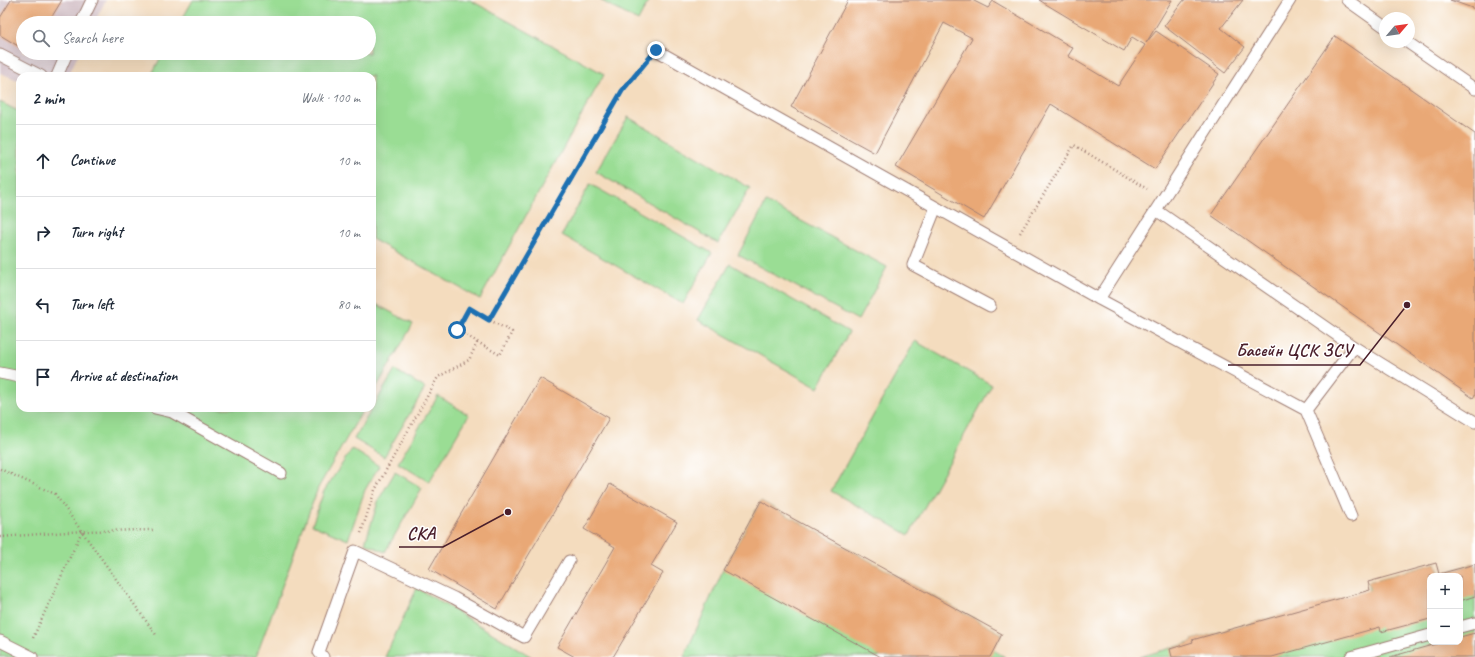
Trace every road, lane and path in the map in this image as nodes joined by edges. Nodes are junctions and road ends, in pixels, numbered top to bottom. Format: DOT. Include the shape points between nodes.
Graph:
graph roads {
  1 [pos="92,0"];
  2 [pos="1290,0"];
  3 [pos="1346,0"];
  4 [pos="84,16"];
  5 [pos="1379,23"];
  6 [pos="1415,48"];
  7 [pos="656,50"];
  8 [pos="0,55"];
  9 [pos="64,60"];
  10 [pos="33,72"];
  11 [pos="59,72"];
  12 [pos="1475,89"];
  13 [pos="1163,199"];
  14 [pos="936,207"];
  15 [pos="1156,210"];
  16 [pos="1010,249"];
  17 [pos="1099,299"];
  18 [pos="990,306"];
  19 [pos="489,320"];
  20 [pos="478,341"];
  21 [pos="1354,346"];
  22 [pos="0,373"];
  23 [pos="16,377"];
  24 [pos="1306,410"];
  25 [pos="172,412"];
  26 [pos="1475,422"];
  27 [pos="0,469"];
  28 [pos="281,472"];
  29 [pos="1350,516"];
  30 [pos="155,530"];
  31 [pos="82,531"];
  32 [pos="0,538"];
  33 [pos="355,551"];
  34 [pos="569,561"];
  35 [pos="1475,623"];
  36 [pos="1463,626"];
  37 [pos="157,636"];
  38 [pos="1427,636"];
  39 [pos="0,640"];
  40 [pos="29,655"];
  41 [pos="323,657"];
  42 [pos="1350,657"];
  1 -- 4 [label="lane"];
  2 -- 13 [label="lane"];
  3 -- 5 [label="lane"];
  6 -- 12 [label="lane"];
  7 -- 14 [label="lane"];
  7 -- 19 [label="path" via="622,91"];
  8 -- 10 [label="lane"];
  9 -- 11 [label="lane"];
  13 -- 15 [label="lane"];
  13 -- 16 [label="path" via="1074,145"];
  14 -- 16 [label="lane"];
  14 -- 18 [label="lane" via="913,265"];
  15 -- 17 [label="lane"];
  15 -- 21 [label="lane"];
  16 -- 17 [label="lane"];
  17 -- 24 [label="lane"];
  19 -- 20 [label="path" via="469,308 457,330"];
  19 -- 20 [label="path" via="512,332 500,355"];
  20 -- 33 [label="path" via="469,360 438,377 375,490"];
  21 -- 24 [label="lane"];
  21 -- 26 [label="lane"];
  22 -- 23 [label="lane"];
  24 -- 29 [label="lane"];
  25 -- 28 [label="lane"];
  27 -- 31 [label="path" via="55,494"];
  30 -- 31 [label="path"];
  31 -- 32 [label="path"];
  31 -- 37 [label="path"];
  31 -- 40 [label="path"];
  33 -- 34 [label="lane" via="454,598 524,637"];
  33 -- 41 [label="lane" via="319,652"];
  35 -- 36 [label="lane"];
  38 -- 42 [label="lane"];
  39 -- 40 [label="lane"];
}
